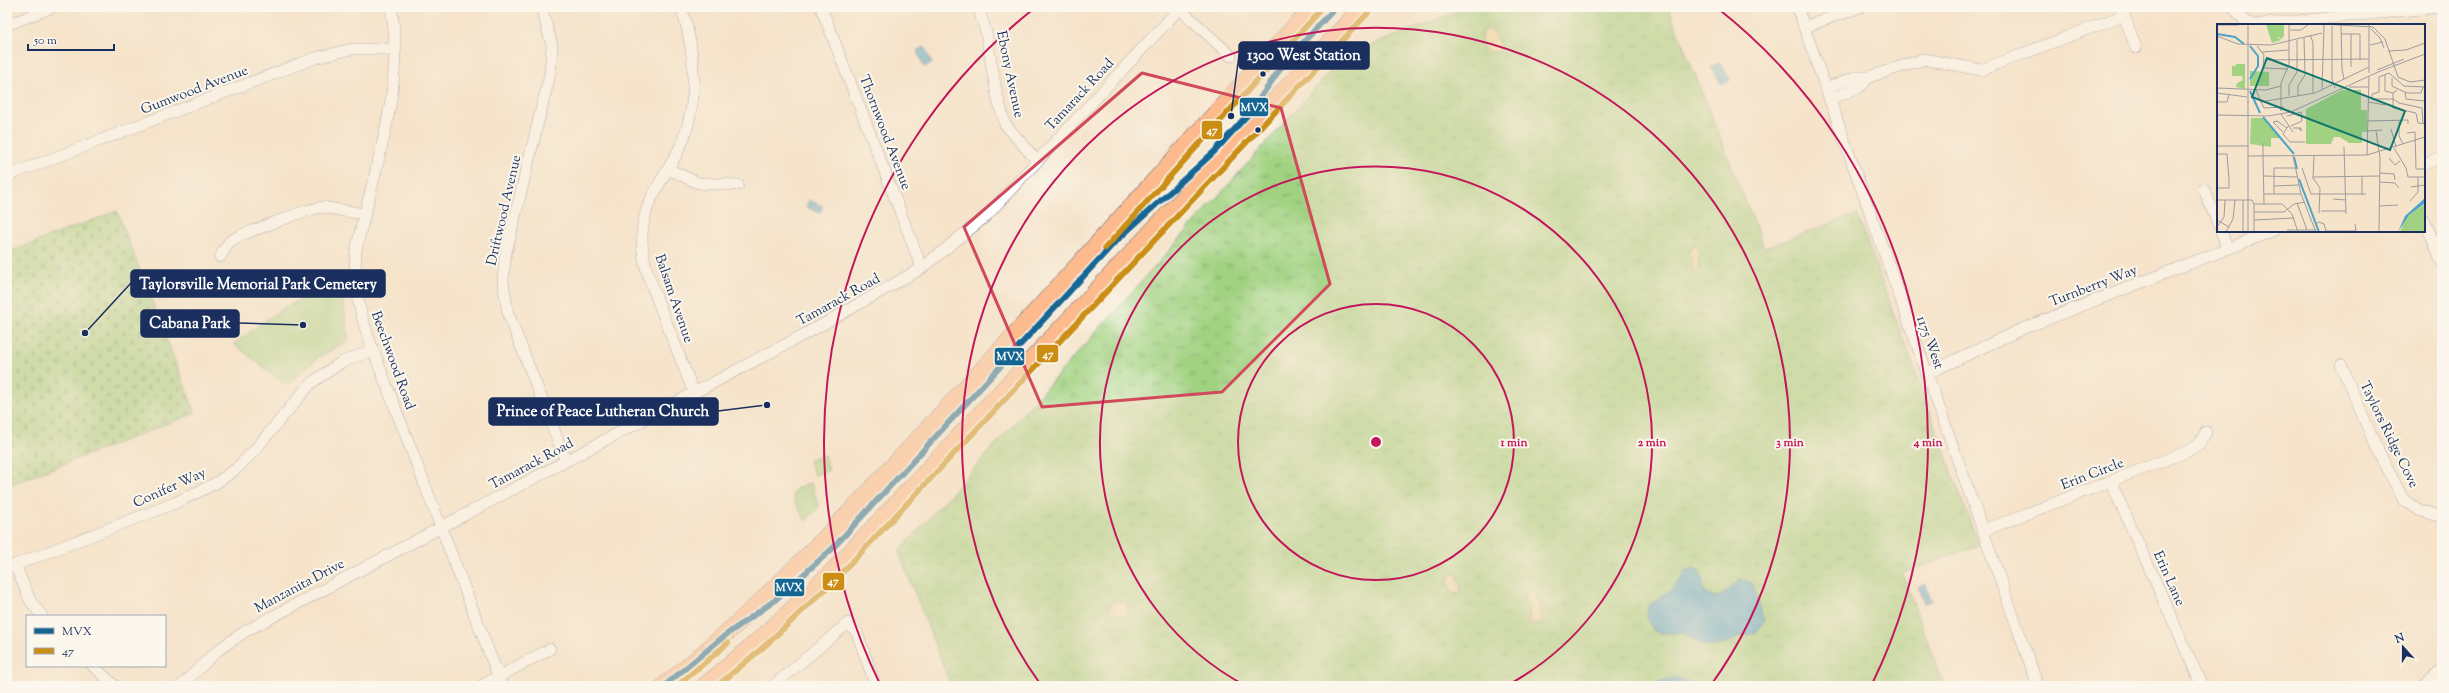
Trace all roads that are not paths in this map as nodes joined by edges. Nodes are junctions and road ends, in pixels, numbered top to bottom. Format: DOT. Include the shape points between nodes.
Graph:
graph roads {
  1 [pos="53,7"];
  2 [pos="391,7"];
  3 [pos="541,7"];
  4 [pos="681,7"];
  5 [pos="821,7"];
  6 [pos="978,7"];
  7 [pos="1179,7"];
  8 [pos="1313,7"];
  9 [pos="1363,7"];
  10 [pos="1797,7"];
  11 [pos="1860,7"];
  12 [pos="2233,7"];
  13 [pos="2442,7"];
  14 [pos="2122,11"];
  15 [pos="2252,24"];
  16 [pos="2265,24"];
  17 [pos="7,25"];
  18 [pos="1804,27"];
  19 [pos="2136,48"];
  20 [pos="396,49"];
  21 [pos="1231,56"];
  22 [pos="1869,77"];
  23 [pos="1825,88"];
  24 [pos="1829,99"];
  25 [pos="2442,157"];
  26 [pos="1037,161"];
  27 [pos="2425,164"];
  28 [pos="668,169"];
  29 [pos="7,176"];
  30 [pos="738,185"];
  31 [pos="2204,189"];
  32 [pos="364,214"];
  33 [pos="2425,221"];
  34 [pos="2217,222"];
  35 [pos="2221,232"];
  36 [pos="2270,232"];
  37 [pos="2227,248"];
  38 [pos="220,257"];
  39 [pos="2442,262"];
  40 [pos="922,268"];
  41 [pos="373,350"];
  42 [pos="2341,365"];
  43 [pos="1926,374"];
  44 [pos="694,393"];
  45 [pos="2206,432"];
  46 [pos="566,462"];
  47 [pos="2111,482"];
  48 [pos="2442,517"];
  49 [pos="441,527"];
  50 [pos="1982,531"];
  51 [pos="11,566"];
  52 [pos="41,615"];
  53 [pos="550,650"];
  54 [pos="94,667"];
  55 [pos="2442,671"];
  56 [pos="500,681"];
  57 [pos="115,686"];
  58 [pos="181,686"];
  59 [pos="481,686"];
  60 [pos="664,686"];
  61 [pos="705,686"];
  62 [pos="773,686"];
  63 [pos="876,686"];
  64 [pos="2038,686"];
  65 [pos="2202,686"];
  66 [pos="2424,686"];
  1 -- 17 [label="street"];
  2 -- 20 [label="street, Beechwood Road"];
  3 -- 46 [label="street, Driftwood Avenue" via="552,45 550,74 505,257 502,281 508,313"];
  4 -- 28 [label="street, Balsam Avenue" via="690,39 693,84 687,128"];
  5 -- 40 [label="street, Thornwood Avenue"];
  6 -- 26 [label="street, Ebony Avenue" via="986,32 997,96 1005,124"];
  7 -- 21 [label="street"];
  7 -- 26 [label="street, Tamarack Road"];
  8 -- 60 [label="main road" via="1076,269 820,545 758,606"];
  9 -- 61 [label="main road" via="833,571 762,638"];
  10 -- 18 [label="street, 1175 West"];
  11 -- 18 [label="street"];
  12 -- 15 [label="street" via="2245,21"];
  13 -- 16 [label="street"];
  14 -- 19 [label="street"];
  14 -- 22 [label="street" via="1981,70 1924,59"];
  18 -- 23 [label="street, 1175 West"];
  20 -- 29 [label="street, Gumwood Avenue" via="352,49 315,58"];
  20 -- 32 [label="street, Beechwood Road" via="393,91"];
  22 -- 23 [label="street" via="1856,77"];
  22 -- 24 [label="street" via="1860,87"];
  23 -- 24 [label="street, 1175 West"];
  24 -- 43 [label="street, 1175 West"];
  25 -- 27 [label="street"];
  26 -- 40 [label="street, Tamarack Road" via="986,216"];
  28 -- 30 [label="street" via="698,183"];
  28 -- 44 [label="street, Balsam Avenue" via="648,207 642,233 643,258"];
  31 -- 34 [label="street"];
  32 -- 38 [label="street" via="328,208 305,211 241,235 229,242"];
  32 -- 41 [label="street, Beechwood Road" via="356,251 355,286 360,316"];
  33 -- 39 [label="street"];
  35 -- 37 [label="street"];
  36 -- 37 [label="street, Turnberry Way"];
  37 -- 43 [label="street, Turnberry Way" via="2022,329"];
  40 -- 44 [label="street, Tamarack Road"];
  41 -- 49 [label="street, Beechwood Road"];
  41 -- 51 [label="street, Conifer Way" via="342,362 311,383 253,452 236,469 216,483 175,503"];
  42 -- 48 [label="street, Taylors Ridge Cove" via="2374,442 2404,499 2419,510"];
  43 -- 50 [label="street, 1175 West"];
  44 -- 46 [label="street, Tamarack Road"];
  45 -- 47 [label="street, Erin Circle" via="2199,444 2186,452"];
  46 -- 49 [label="street, Tamarack Road"];
  47 -- 50 [label="street, Erin Circle"];
  47 -- 65 [label="street, Erin Lane"];
  49 -- 56 [label="street, Beechwood Road"];
  49 -- 58 [label="street, Manzanita Drive" via="244,632 217,651"];
  50 -- 64 [label="street, 1175 West"];
  51 -- 52 [label="street"];
  53 -- 56 [label="street"];
  54 -- 57 [label="street"];
  55 -- 66 [label="street"];
  56 -- 59 [label="street"];
  62 -- 63 [label="street" via="848,623 862,644"];
}
